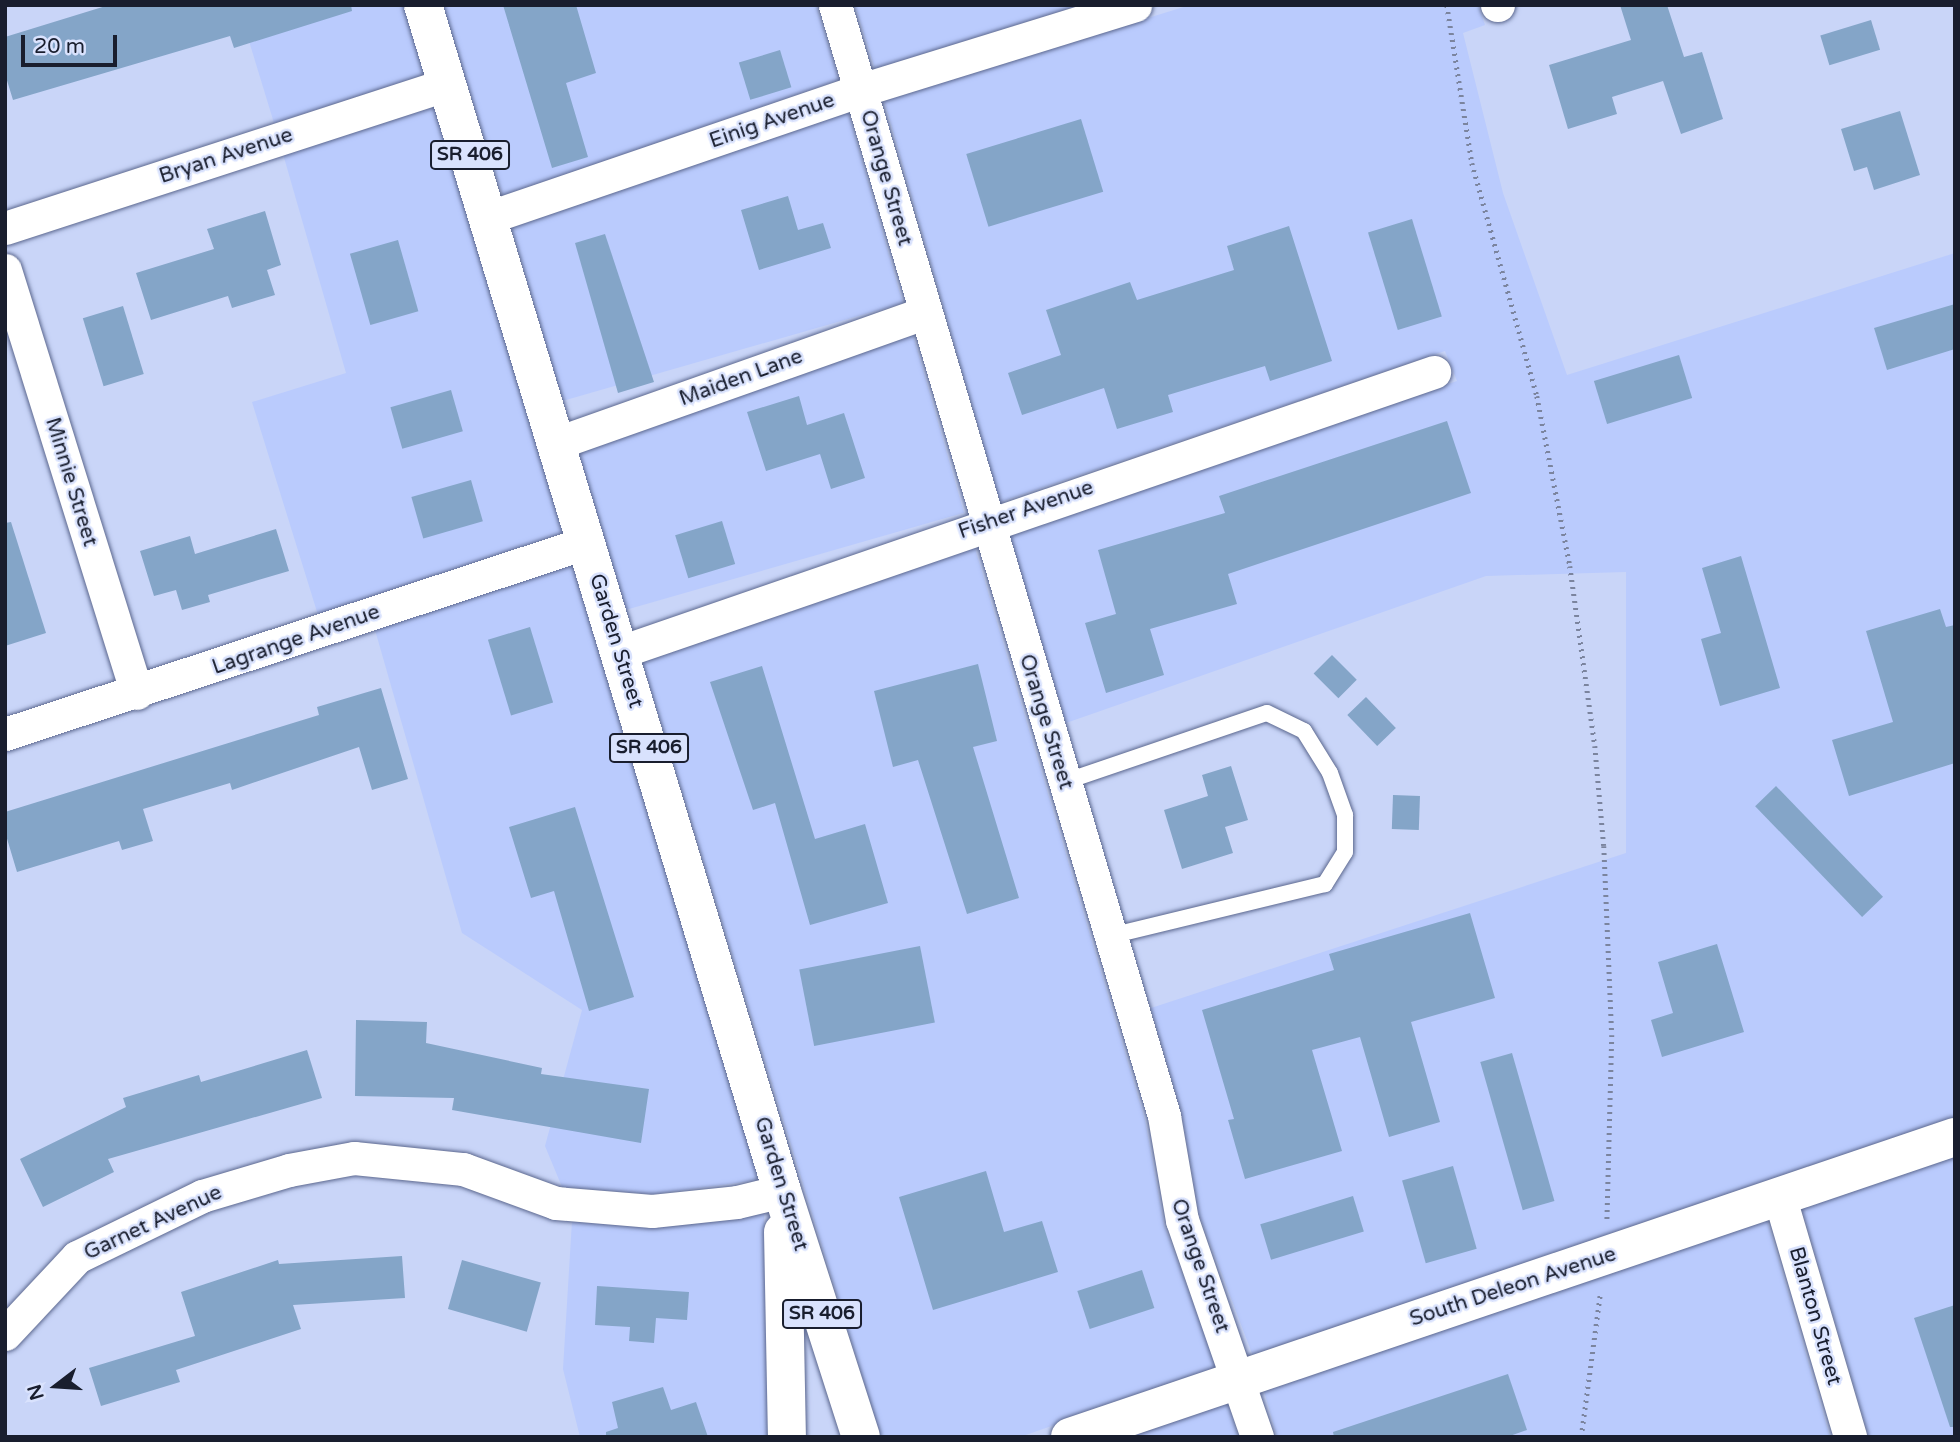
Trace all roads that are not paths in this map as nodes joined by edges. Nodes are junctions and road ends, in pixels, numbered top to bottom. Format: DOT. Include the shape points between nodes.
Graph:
graph roads {
  1 [pos="423,5"];
  2 [pos="835,5"];
  3 [pos="1135,5"];
  4 [pos="447,84"];
  5 [pos="861,90"];
  6 [pos="491,217"];
  7 [pos="5,228"];
  8 [pos="5,271"];
  9 [pos="925,313"];
  10 [pos="1434,372"];
  11 [pos="557,443"];
  12 [pos="987,523"];
  13 [pos="585,543"];
  14 [pos="620,652"];
  15 [pos="137,693"];
  16 [pos="5,734"];
  17 [pos="1064,782"];
  18 [pos="1110,936"];
  19 [pos="1955,1138"];
  20 [pos="782,1191"];
  21 [pos="1779,1195"];
  22 [pos="5,1334"];
  23 [pos="1240,1377"];
  24 [pos="787,1437"];
  25 [pos="861,1437"];
  26 [pos="1070,1437"];
  27 [pos="1258,1437"];
  28 [pos="1850,1437"];
  1 -- 4 [label="main road, Garden Street / SR 406"];
  2 -- 5 [label="street, Orange Street"];
  3 -- 5 [label="street, Einig Avenue"];
  4 -- 6 [label="main road, Garden Street / SR 406"];
  4 -- 7 [label="street, Bryan Avenue"];
  5 -- 6 [label="street, Einig Avenue"];
  5 -- 9 [label="street, Orange Street"];
  6 -- 11 [label="main road, Garden Street / SR 406"];
  8 -- 15 [label="street, Minnie Street"];
  9 -- 11 [label="street, Maiden Lane"];
  9 -- 12 [label="street, Orange Street"];
  10 -- 12 [label="street, Fisher Avenue"];
  11 -- 13 [label="main road, Garden Street / SR 406"];
  12 -- 14 [label="street, Fisher Avenue"];
  12 -- 17 [label="street, Orange Street"];
  13 -- 14 [label="main road, Garden Street / SR 406"];
  13 -- 15 [label="street, Lagrange Avenue"];
  14 -- 20 [label="main road, Garden Street / SR 406"];
  15 -- 16 [label="street, Lagrange Avenue"];
  17 -- 18 [label="street, Orange Street"];
  17 -- 18 [label="lane" via="1267,713 1304,731 1330,773 1345,815 1345,852 1325,884"];
  18 -- 23 [label="street, Orange Street" via="1164,1116 1181,1220"];
  19 -- 21 [label="main road, South Deleon Avenue"];
  20 -- 22 [label="street, Garnet Avenue" via="737,1202 652,1211 556,1203 463,1169 355,1158 289,1170 202,1196 77,1257"];
  20 -- 24 [label="main road"];
  20 -- 25 [label="main road, Garden Street / SR 406"];
  21 -- 23 [label="main road, South Deleon Avenue" via="1606,1258"];
  21 -- 28 [label="street, Blanton Street"];
  23 -- 26 [label="main road, South Deleon Avenue"];
  23 -- 27 [label="street, Orange Street"];
}
